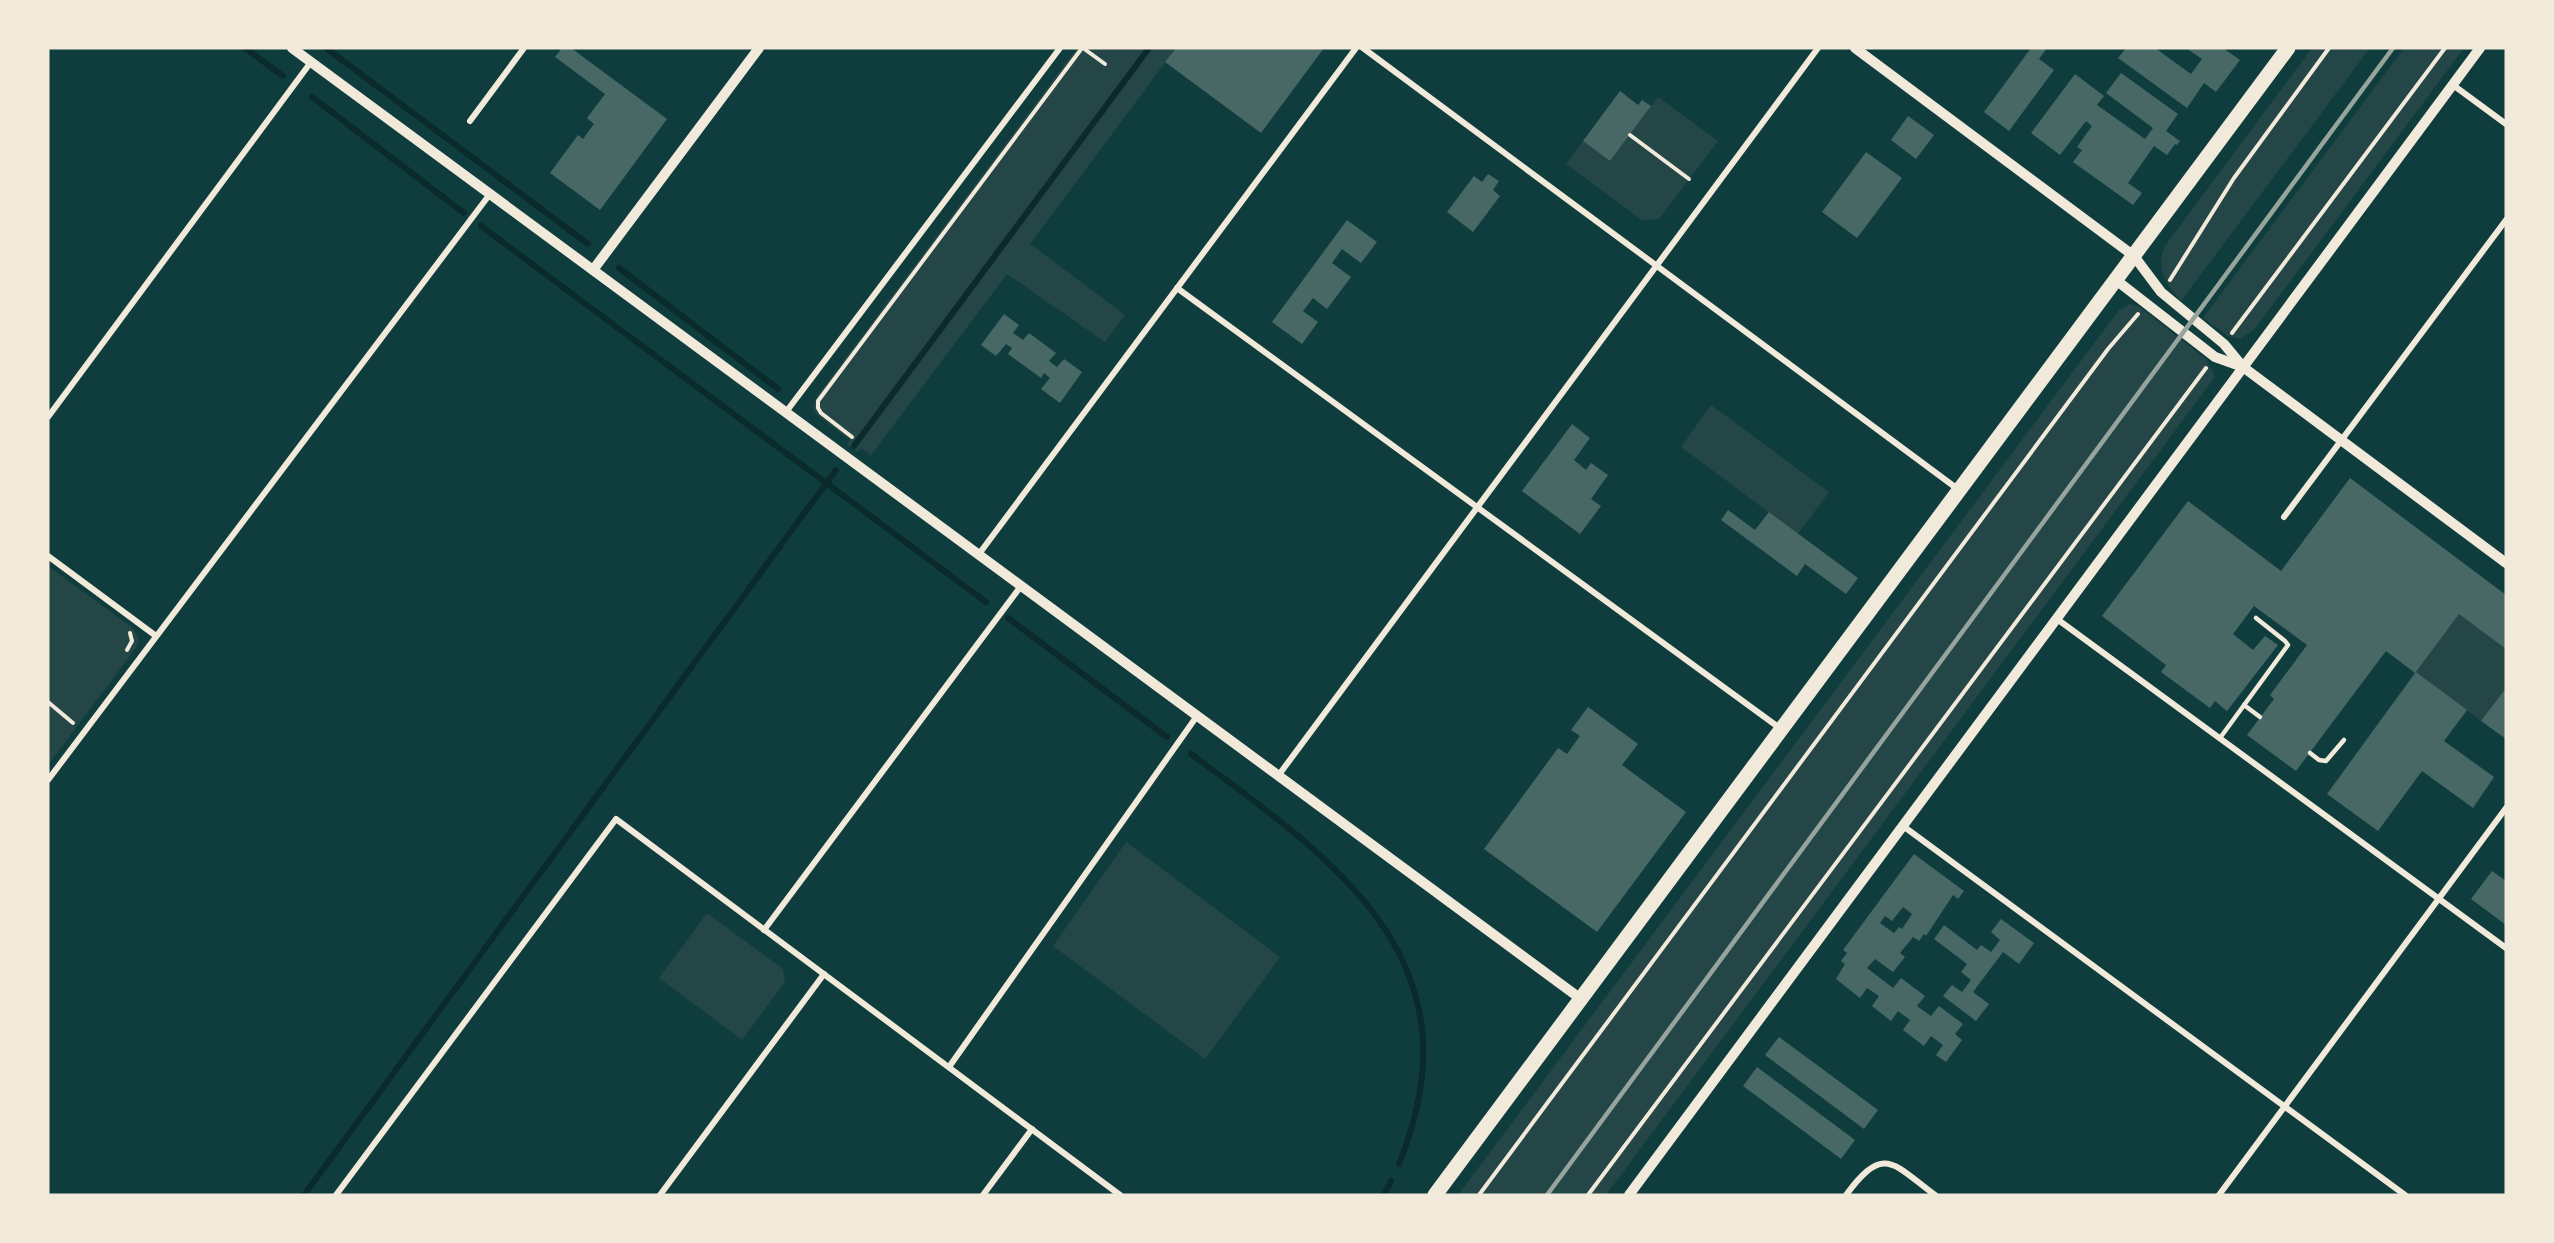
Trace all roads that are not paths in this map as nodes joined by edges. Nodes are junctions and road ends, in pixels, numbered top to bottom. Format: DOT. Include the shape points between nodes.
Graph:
graph roads {
  1 [pos="292,48"];
  2 [pos="524,48"];
  3 [pos="759,48"];
  4 [pos="1060,48"];
  5 [pos="1356,48"];
  6 [pos="1363,48"];
  7 [pos="1818,48"];
  8 [pos="1855,48"];
  9 [pos="2289,48"];
  10 [pos="2480,48"];
  11 [pos="311,62"];
  12 [pos="2453,85"];
  13 [pos="470,121"];
  14 [pos="2506,124"];
  15 [pos="490,194"];
  16 [pos="2506,220"];
  17 [pos="2134,256"];
  18 [pos="1657,266"];
  19 [pos="593,270"];
  20 [pos="2116,280"];
  21 [pos="1177,288"];
  22 [pos="2243,367"];
  23 [pos="786,412"];
  24 [pos="48,417"];
  25 [pos="2342,441"];
  26 [pos="1960,490"];
  27 [pos="1477,507"];
  28 [pos="2284,517"];
  29 [pos="979,554"];
  30 [pos="48,556"];
  31 [pos="2506,563"];
  32 [pos="1021,586"];
  33 [pos="2256,618"];
  34 [pos="2056,619"];
  35 [pos="156,636"];
  36 [pos="2244,705"];
  37 [pos="1197,716"];
  38 [pos="2260,717"];
  39 [pos="1782,729"];
  40 [pos="2220,738"];
  41 [pos="2344,740"];
  42 [pos="2310,753"];
  43 [pos="1278,776"];
  44 [pos="48,780"];
  45 [pos="2506,808"];
  46 [pos="1903,826"];
  47 [pos="2439,899"];
  48 [pos="764,930"];
  49 [pos="2506,948"];
  50 [pos="824,974"];
  51 [pos="1581,999"];
  52 [pos="949,1067"];
  53 [pos="2285,1106"];
  54 [pos="1032,1129"];
  55 [pos="336,1195"];
  56 [pos="660,1195"];
  57 [pos="983,1195"];
  58 [pos="1120,1195"];
  59 [pos="1435,1195"];
  60 [pos="1629,1195"];
  61 [pos="1846,1195"];
  62 [pos="1935,1195"];
  63 [pos="2218,1195"];
  64 [pos="2405,1195"];
  1 -- 11 [label="street"];
  2 -- 13 [label="street"];
  3 -- 19 [label="street"];
  4 -- 23 [label="street"];
  5 -- 21 [label="street"];
  6 -- 18 [label="street"];
  7 -- 18 [label="street"];
  8 -- 17 [label="street"];
  9 -- 17 [label="main road"];
  10 -- 12 [label="street"];
  11 -- 15 [label="street"];
  11 -- 24 [label="street"];
  12 -- 14 [label="street"];
  12 -- 22 [label="street"];
  15 -- 19 [label="street"];
  15 -- 35 [label="street"];
  16 -- 25 [label="street"];
  17 -- 20 [label="main road"];
  17 -- 22 [label="street" via="2161,292 2224,344"];
  18 -- 26 [label="street"];
  18 -- 27 [label="street"];
  19 -- 23 [label="street"];
  20 -- 22 [label="street" via="2215,357"];
  20 -- 26 [label="main road"];
  21 -- 27 [label="street"];
  21 -- 29 [label="street"];
  22 -- 25 [label="street"];
  22 -- 34 [label="street"];
  23 -- 29 [label="street"];
  25 -- 28 [label="street"];
  25 -- 31 [label="street"];
  26 -- 39 [label="main road"];
  27 -- 39 [label="street"];
  27 -- 43 [label="street"];
  29 -- 32 [label="street"];
  30 -- 35 [label="street"];
  32 -- 37 [label="street"];
  32 -- 48 [label="street"];
  33 -- 36 [label="lane" via="2288,645"];
  34 -- 40 [label="street"];
  34 -- 46 [label="street"];
  35 -- 44 [label="street"];
  36 -- 38 [label="lane"];
  36 -- 40 [label="lane"];
  37 -- 43 [label="street"];
  37 -- 52 [label="street"];
  39 -- 51 [label="main road"];
  40 -- 47 [label="street"];
  41 -- 42 [label="lane" via="2326,761"];
  43 -- 51 [label="street"];
  45 -- 47 [label="street"];
  46 -- 53 [label="street"];
  46 -- 60 [label="street"];
  47 -- 49 [label="street"];
  47 -- 53 [label="street"];
  48 -- 50 [label="street"];
  48 -- 55 [label="street" via="616,819"];
  50 -- 52 [label="street"];
  50 -- 56 [label="street"];
  51 -- 59 [label="main road"];
  52 -- 54 [label="street"];
  53 -- 63 [label="street"];
  53 -- 64 [label="street"];
  54 -- 57 [label="street"];
  54 -- 58 [label="street"];
  61 -- 62 [label="street" via="1867,1168 1880,1163 1895,1166"];
}
